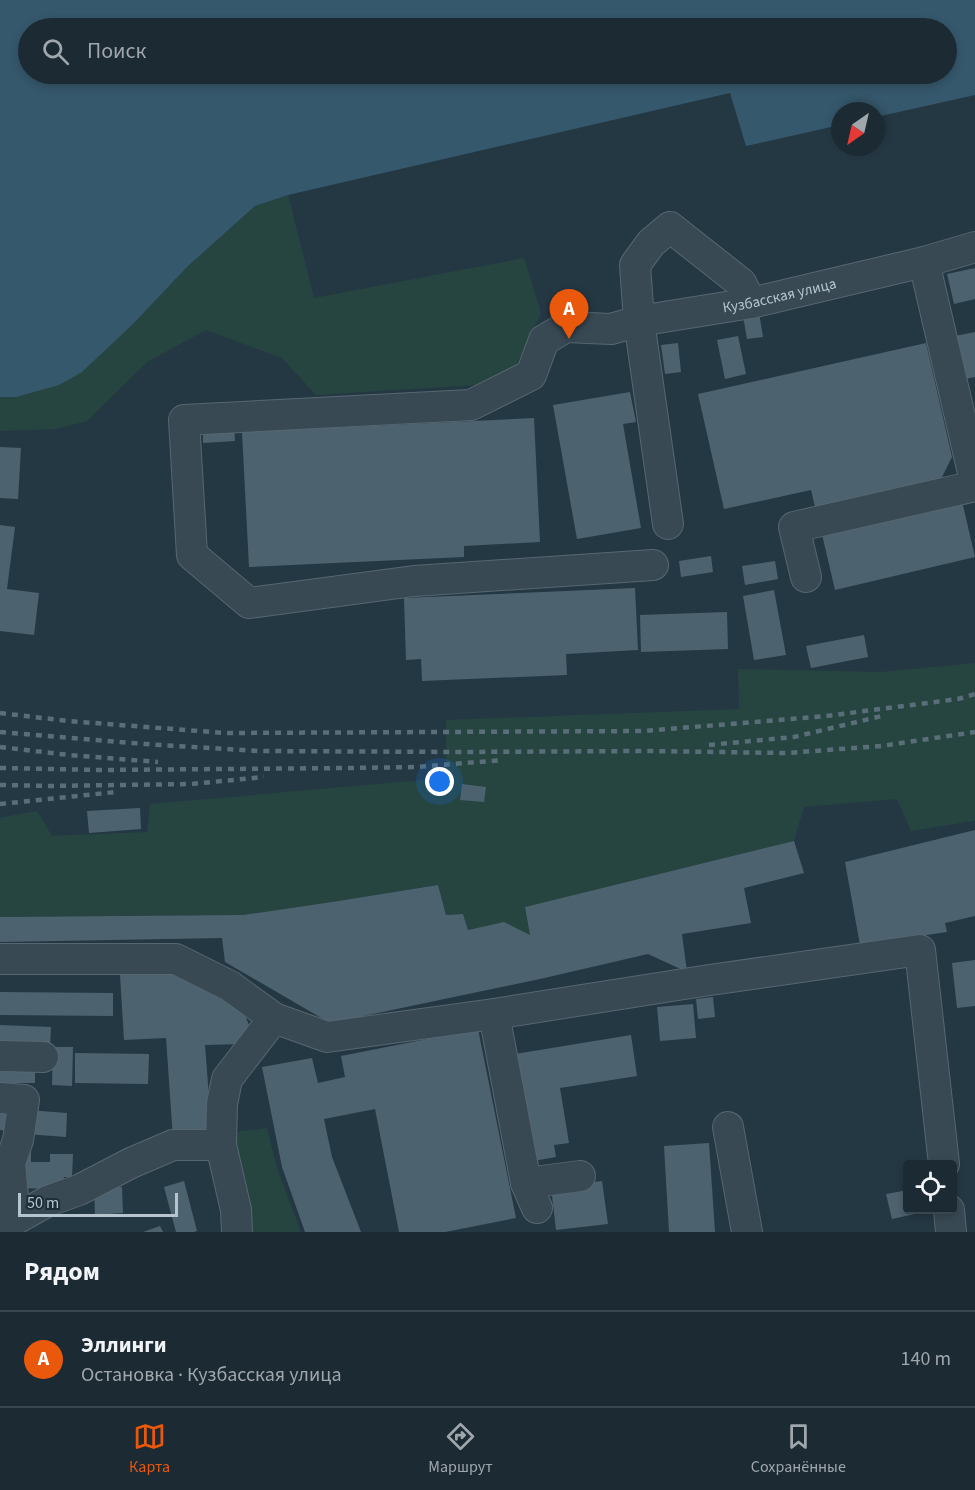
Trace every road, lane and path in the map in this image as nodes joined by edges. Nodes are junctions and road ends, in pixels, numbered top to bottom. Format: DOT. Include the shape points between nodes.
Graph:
graph roads {
  1 [pos="975,247"];
  2 [pos="924,262"];
  3 [pos="751,303"];
  4 [pos="639,321"];
  5 [pos="975,481"];
  6 [pos="975,486"];
  7 [pos="668,524"];
  8 [pos="653,565"];
  9 [pos="806,577"];
  10 [pos="0,959"];
  11 [pos="495,1014"];
  12 [pos="274,1018"];
  13 [pos="0,1056"];
  14 [pos="43,1057"];
  15 [pos="0,1098"];
  16 [pos="728,1127"];
  17 [pos="221,1146"];
  18 [pos="944,1160"];
  19 [pos="580,1176"];
  20 [pos="949,1214"];
  21 [pos="7,1223"];
  22 [pos="237,1232"];
  23 [pos="747,1232"];
  24 [pos="951,1232"];
  1 -- 2 [label="street, Кузбасская улица"];
  2 -- 3 [label="street, Кузбасская улица"];
  2 -- 5 [label="street"];
  3 -- 4 [label="street, Кузбасская улица"];
  3 -- 4 [label="street" via="741,283 670,227 651,243 635,266"];
  4 -- 7 [label="street"];
  4 -- 8 [label="street, Кузбасская улица" via="611,329 573,327 544,340 531,375 471,405 184,420 192,555 249,603 414,581"];
  6 -- 9 [label="street" via="794,527"];
  10 -- 12 [label="street" via="176,959 230,986"];
  11 -- 12 [label="street" via="327,1037"];
  11 -- 18 [label="street" via="920,950"];
  11 -- 19 [label="street" via="532,1196"];
  12 -- 17 [label="street" via="227,1079"];
  13 -- 14 [label="street"];
  15 -- 21 [label="street" via="24,1100 10,1163"];
  16 -- 23 [label="street"];
  17 -- 21 [label="street" via="173,1145"];
  17 -- 22 [label="street" via="236,1210"];
  20 -- 24 [label="street"];
}
